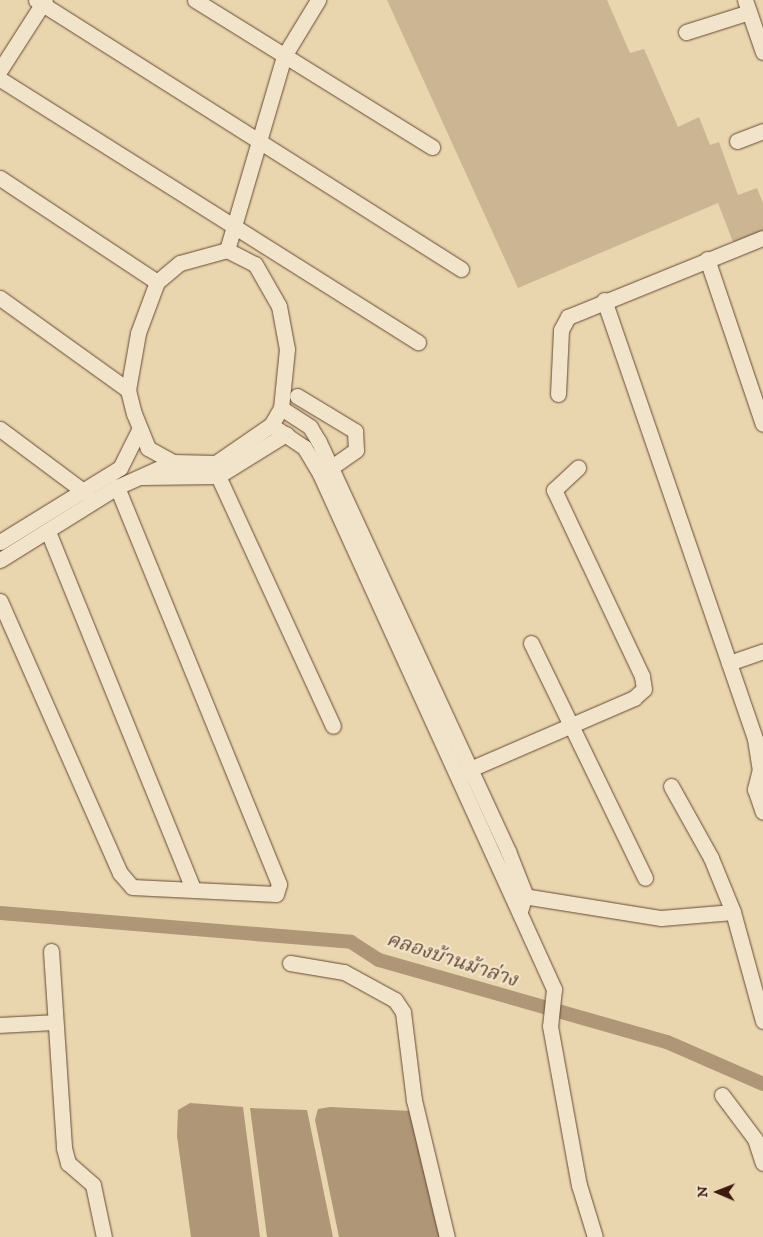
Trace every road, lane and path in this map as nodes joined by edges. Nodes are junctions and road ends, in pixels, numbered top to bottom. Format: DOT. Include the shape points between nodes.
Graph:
graph roads {
  1 [pos="195,0"];
  2 [pos="318,0"];
  3 [pos="41,1"];
  4 [pos="747,6"];
  5 [pos="686,32"];
  6 [pos="763,52"];
  7 [pos="284,56"];
  8 [pos="0,70"];
  9 [pos="0,79"];
  10 [pos="763,131"];
  11 [pos="260,141"];
  12 [pos="737,141"];
  13 [pos="432,146"];
  14 [pos="0,178"];
  15 [pos="236,224"];
  16 [pos="763,238"];
  17 [pos="227,250"];
  18 [pos="707,259"];
  19 [pos="461,269"];
  20 [pos="157,282"];
  21 [pos="0,298"];
  22 [pos="604,300"];
  23 [pos="418,342"];
  24 [pos="128,390"];
  25 [pos="558,394"];
  26 [pos="297,396"];
  27 [pos="281,408"];
  28 [pos="763,424"];
  29 [pos="271,425"];
  30 [pos="0,429"];
  31 [pos="139,430"];
  32 [pos="286,434"];
  33 [pos="173,462"];
  34 [pos="578,468"];
  35 [pos="217,470"];
  36 [pos="326,471"];
  37 [pos="142,477"];
  38 [pos="117,487"];
  39 [pos="86,493"];
  40 [pos="49,534"];
  41 [pos="0,542"];
  42 [pos="0,559"];
  43 [pos="0,601"];
  44 [pos="531,643"];
  45 [pos="763,651"];
  46 [pos="729,663"];
  47 [pos="569,725"];
  48 [pos="333,726"];
  49 [pos="464,771"];
  50 [pos="671,786"];
  51 [pos="763,812"];
  52 [pos="645,878"];
  53 [pos="192,886"];
  54 [pos="519,894"];
  55 [pos="733,912"];
  56 [pos="51,951"];
  57 [pos="290,963"];
  58 [pos="763,1021"];
  59 [pos="55,1022"];
  60 [pos="0,1025"];
  61 [pos="722,1095"];
  62 [pos="763,1162"];
  63 [pos="104,1237"];
  64 [pos="447,1237"];
  65 [pos="595,1237"];
  1 -- 7 [label="street"];
  2 -- 7 [label="street"];
  3 -- 8 [label="street"];
  3 -- 11 [label="street"];
  4 -- 5 [label="street"];
  4 -- 6 [label="street"];
  7 -- 11 [label="street"];
  7 -- 13 [label="street"];
  9 -- 15 [label="street"];
  10 -- 12 [label="street"];
  11 -- 15 [label="street"];
  11 -- 19 [label="street"];
  14 -- 20 [label="street"];
  15 -- 17 [label="street"];
  15 -- 23 [label="street"];
  16 -- 18 [label="street"];
  17 -- 20 [label="street" via="180,263"];
  17 -- 27 [label="street" via="255,264 280,306 287,349"];
  18 -- 22 [label="street"];
  18 -- 28 [label="street"];
  20 -- 24 [label="street" via="138,332"];
  21 -- 24 [label="street"];
  22 -- 25 [label="street" via="568,317 561,330"];
  22 -- 46 [label="street"];
  24 -- 31 [label="street"];
  26 -- 36 [label="street" via="355,431 356,450"];
  27 -- 29 [label="street"];
  27 -- 36 [label="street" via="310,427"];
  29 -- 32 [label="street"];
  29 -- 35 [label="street"];
  30 -- 39 [label="street"];
  31 -- 33 [label="street" via="148,448"];
  31 -- 39 [label="street" via="120,468"];
  32 -- 35 [label="street"];
  32 -- 36 [label="street" via="304,447"];
  33 -- 35 [label="street"];
  33 -- 37 [label="street"];
  34 -- 47 [label="street" via="554,490 642,676 644,689 634,698"];
  35 -- 37 [label="street"];
  35 -- 48 [label="street"];
  36 -- 49 [label="street"];
  37 -- 38 [label="street"];
  38 -- 40 [label="street"];
  38 -- 53 [label="street" via="280,890 276,894"];
  39 -- 41 [label="street"];
  40 -- 42 [label="street"];
  40 -- 53 [label="street"];
  43 -- 53 [label="street" via="120,873 132,887"];
  44 -- 47 [label="street"];
  45 -- 46 [label="street"];
  46 -- 51 [label="street" via="759,757 755,789"];
  47 -- 49 [label="street"];
  47 -- 52 [label="street"];
  49 -- 54 [label="street"];
  50 -- 55 [label="street" via="711,858"];
  54 -- 55 [label="street" via="661,918"];
  54 -- 65 [label="street" via="520,912 554,989 550,1026 579,1185"];
  55 -- 58 [label="street"];
  56 -- 59 [label="street"];
  57 -- 64 [label="street" via="344,972 395,1000 403,1012 414,1100"];
  59 -- 60 [label="street"];
  59 -- 63 [label="street" via="64,1148 68,1163 93,1185"];
  61 -- 62 [label="street" via="755,1139"];
}
